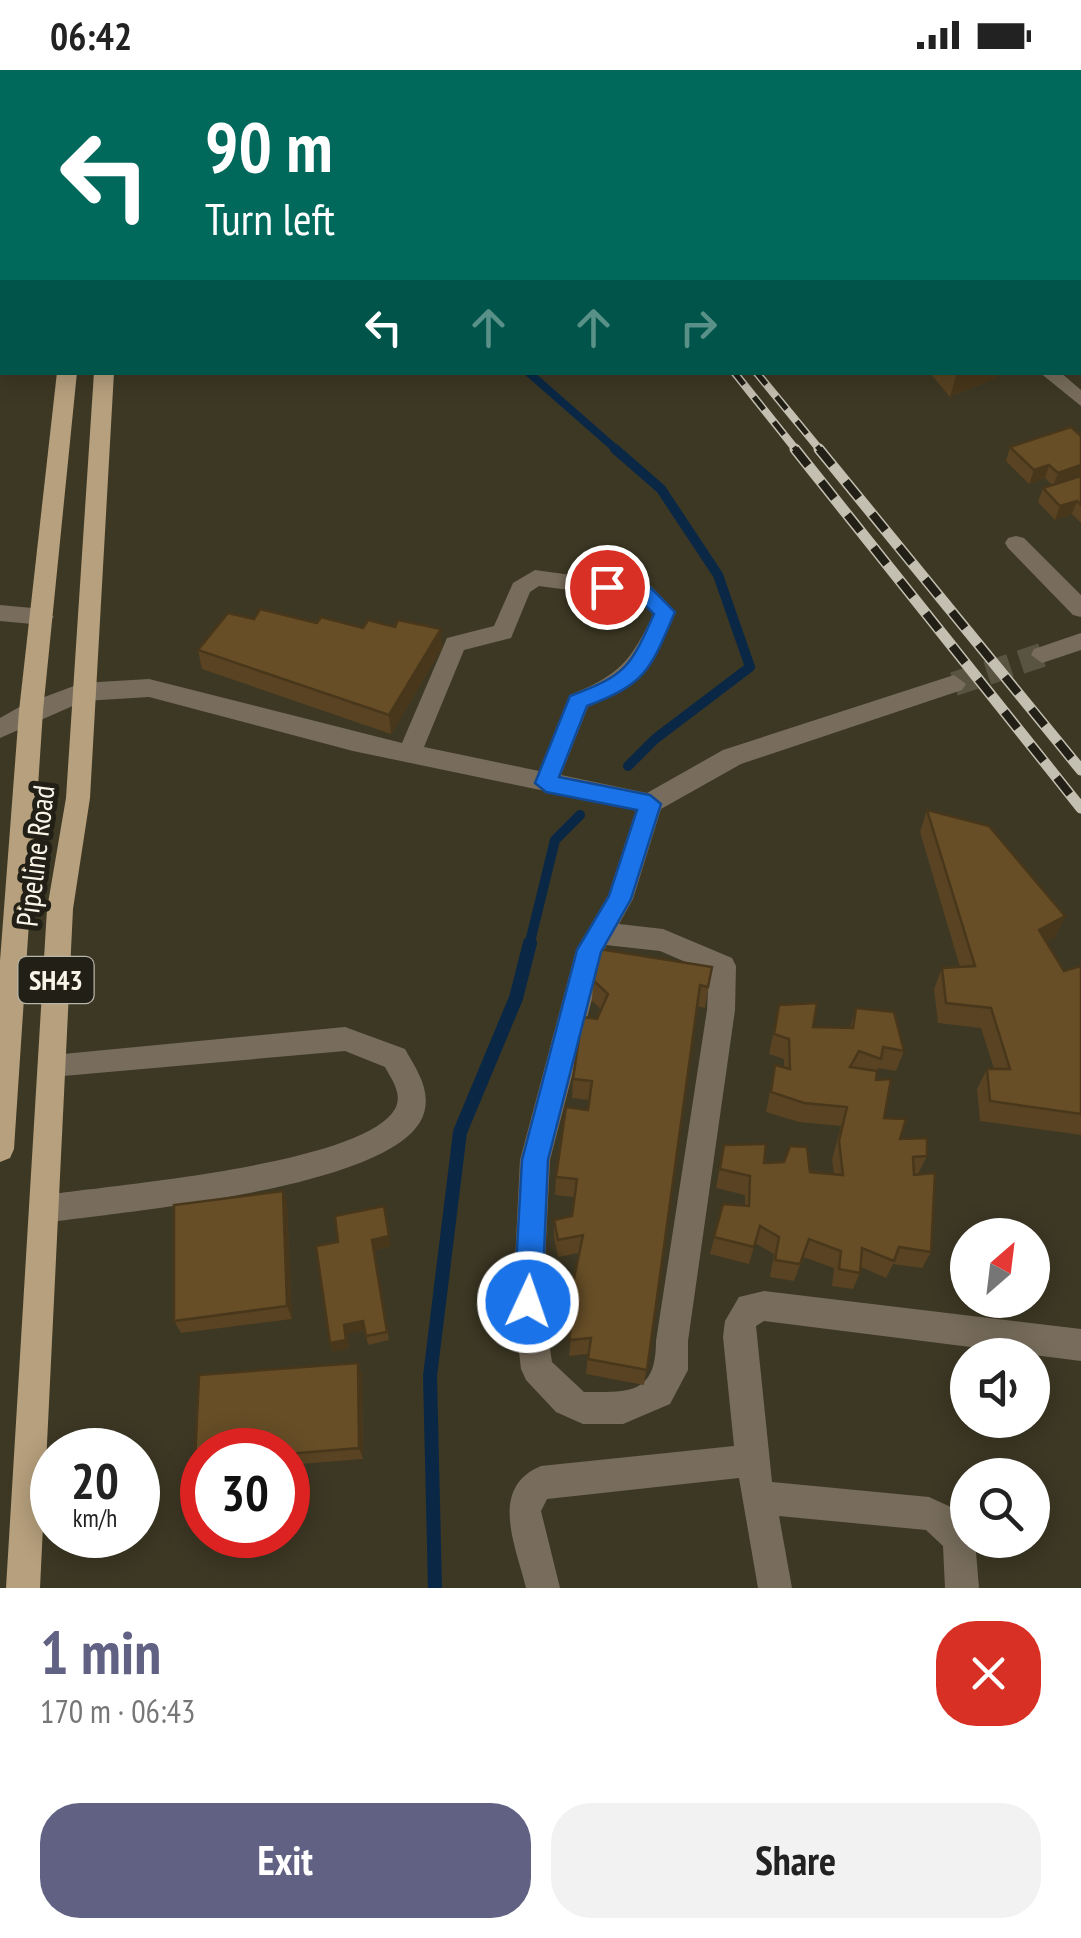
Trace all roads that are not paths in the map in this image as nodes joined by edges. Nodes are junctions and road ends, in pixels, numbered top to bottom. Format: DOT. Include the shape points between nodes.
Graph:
graph roads {
  1 [pos="68,375"];
  2 [pos="104,375"];
  3 [pos="1052,375"];
  4 [pos="1081,400"];
  5 [pos="1016,544"];
  6 [pos="1081,608"];
  7 [pos="0,613"];
  8 [pos="43,617"];
  9 [pos="1081,641"];
  10 [pos="1042,655"];
  11 [pos="954,684"];
  12 [pos="82,692"];
  13 [pos="31,711"];
  14 [pos="0,729"];
  15 [pos="408,754"];
  16 [pos="546,783"];
  17 [pos="650,804"];
  18 [pos="599,933"];
  19 [pos="52,1065"];
  20 [pos="0,1149"];
  21 [pos="44,1209"];
  22 [pos="1081,1345"];
  23 [pos="752,1460"];
  24 [pos="759,1497"];
  25 [pos="23,1588"];
  26 [pos="543,1588"];
  27 [pos="774,1588"];
  28 [pos="962,1588"];
  1 -- 8 [label="main road, Pipeline Road / SH43"];
  2 -- 12 [label="main road, Pipeline Road / SH43"];
  3 -- 4 [label="street"];
  5 -- 6 [label="street"];
  7 -- 8 [label="street"];
  8 -- 13 [label="main road, Pipeline Road / SH43"];
  9 -- 10 [label="street"];
  11 -- 17 [label="street" via="732,757"];
  12 -- 13 [label="street"];
  12 -- 15 [label="street" via="149,688"];
  12 -- 19 [label="main road, Pipeline Road / SH43"];
  13 -- 14 [label="street"];
  13 -- 20 [label="main road, Pipeline Road / SH43"];
  15 -- 16 [label="street"];
  15 -- 16 [label="street" via="422,728 445,642 503,632 521,588 535,578 643,592 665,612 644,659 622,685 578,701"];
  16 -- 17 [label="street"];
  17 -- 18 [label="street" via="620,899"];
  18 -- 18 [label="street" via="584,967 535,1160 528,1302 537,1369 554,1392 583,1408 624,1408 659,1393 672,1370 723,966 662,940"];
  19 -- 21 [label="main road, Pipeline Road / SH43"];
  19 -- 21 [label="street" via="345,1038 395,1058 412,1100 392,1133 300,1171"];
  21 -- 25 [label="main road, Pipeline Road / SH43"];
  22 -- 23 [label="street" via="750,1308 739,1336"];
  23 -- 24 [label="street"];
  23 -- 26 [label="street" via="530,1490 524,1511"];
  24 -- 27 [label="street"];
  24 -- 28 [label="street" via="928,1514 950,1523 963,1560"];
}
